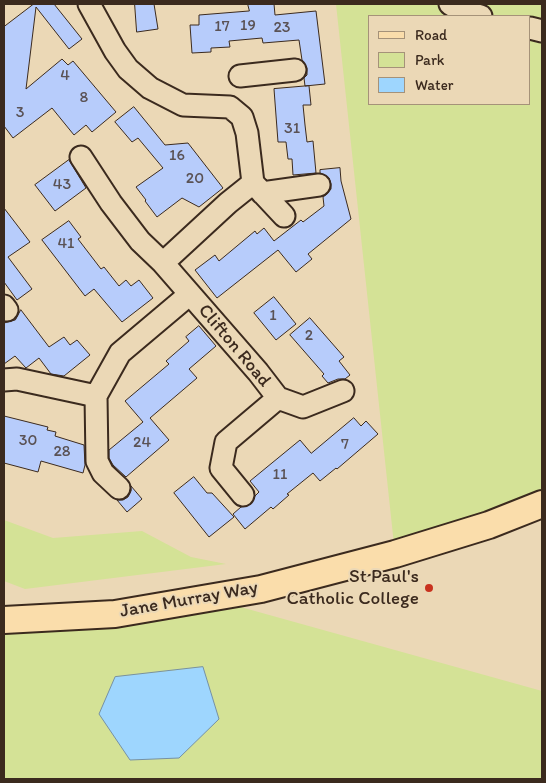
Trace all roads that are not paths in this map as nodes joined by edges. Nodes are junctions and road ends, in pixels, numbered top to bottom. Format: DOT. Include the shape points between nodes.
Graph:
graph roads {
  1 [pos="89,4"];
  2 [pos="450,4"];
  3 [pos="478,15"];
  4 [pos="295,70"];
  5 [pos="230,107"];
  6 [pos="80,157"];
  7 [pos="319,185"];
  8 [pos="258,188"];
  9 [pos="284,216"];
  10 [pos="163,263"];
  11 [pos="190,294"];
  12 [pos="8,375"];
  13 [pos="343,392"];
  14 [pos="96,396"];
  15 [pos="278,398"];
  16 [pos="119,488"];
  17 [pos="243,496"];
  18 [pos="542,504"];
  19 [pos="4,620"];
  1 -- 5 [label="street" via="128,69 150,88 182,105"];
  2 -- 3 [label="street"];
  4 -- 5 [label="street" via="239,69 240,91"];
  5 -- 8 [label="street" via="242,117"];
  6 -- 10 [label="street, Clifton Road" via="140,241"];
  7 -- 8 [label="street"];
  8 -- 9 [label="street"];
  8 -- 10 [label="street" via="228,203"];
  10 -- 11 [label="street, Clifton Road"];
  11 -- 14 [label="street, Clifton Road" via="120,353"];
  11 -- 15 [label="street, Clifton Road"];
  12 -- 14 [label="street"];
  13 -- 15 [label="street" via="303,407"];
  14 -- 16 [label="street" via="97,461 103,473"];
  15 -- 17 [label="street" via="226,442 221,468"];
  18 -- 19 [label="main road, Jane Murray Way" via="489,525 395,554 261,589 115,614"];
}
